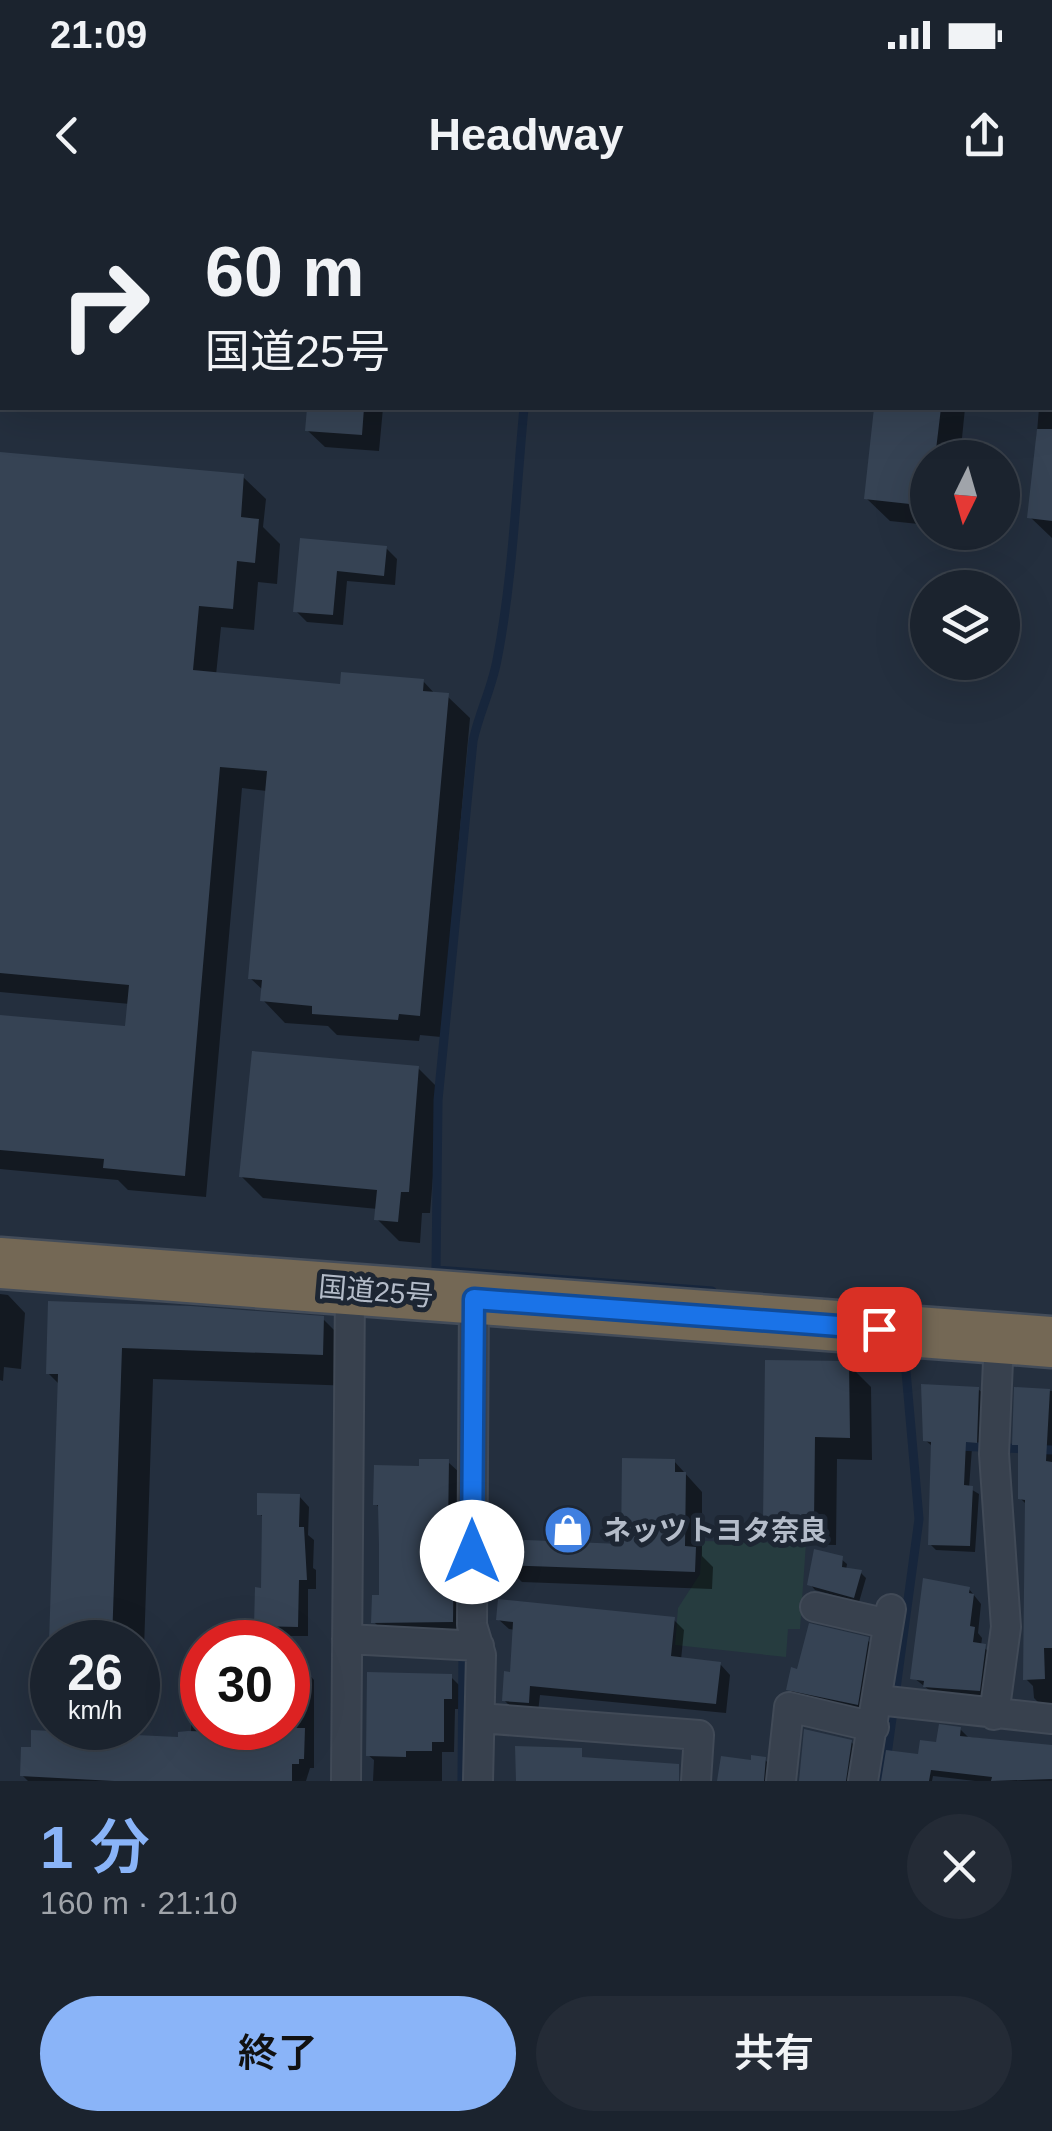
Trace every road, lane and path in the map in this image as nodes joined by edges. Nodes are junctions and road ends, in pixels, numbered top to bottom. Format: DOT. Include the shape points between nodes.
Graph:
graph roads {
  1 [pos="0,1263"];
  2 [pos="350,1289"];
  3 [pos="474,1299"];
  4 [pos="998,1338"];
  5 [pos="1052,1342"];
  6 [pos="814,1608"];
  7 [pos="347,1639"];
  8 [pos="469,1645"];
  9 [pos="886,1708"];
  10 [pos="994,1714"];
  11 [pos="480,1718"];
  12 [pos="1052,1719"];
  13 [pos="346,1781"];
  14 [pos="478,1781"];
  15 [pos="696,1781"];
  16 [pos="782,1781"];
  17 [pos="863,1781"];
  1 -- 2 [label="highway, 国道25号"];
  2 -- 3 [label="highway, 国道25号"];
  2 -- 7 [label="street"];
  3 -- 4 [label="highway, 国道25号"];
  3 -- 8 [label="street"];
  4 -- 5 [label="highway, 国道25号"];
  4 -- 10 [label="street" via="994,1446 1006,1627"];
  6 -- 9 [label="street" via="890,1617"];
  7 -- 8 [label="street"];
  7 -- 13 [label="street"];
  8 -- 11 [label="street" via="481,1655"];
  9 -- 10 [label="street"];
  9 -- 16 [label="street" via="788,1707"];
  9 -- 17 [label="street"];
  10 -- 12 [label="street"];
  11 -- 14 [label="street"];
  11 -- 15 [label="street" via="699,1735"];
}
